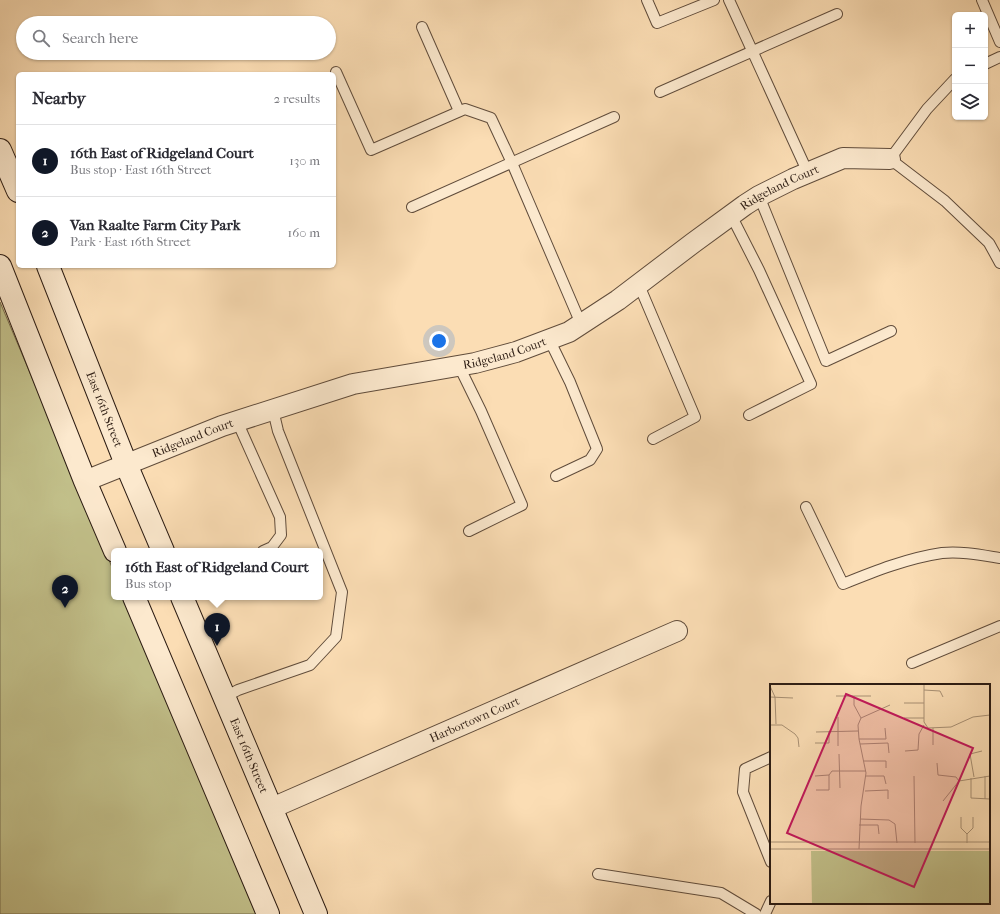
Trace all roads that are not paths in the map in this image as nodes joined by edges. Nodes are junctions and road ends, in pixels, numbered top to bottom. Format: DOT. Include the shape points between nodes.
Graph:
graph roads {
  1 [pos="647,0"];
  2 [pos="714,0"];
  3 [pos="729,0"];
  4 [pos="982,0"];
  5 [pos="837,14"];
  6 [pos="422,27"];
  7 [pos="1000,42"];
  8 [pos="753,52"];
  9 [pos="1000,57"];
  10 [pos="988,63"];
  11 [pos="336,72"];
  12 [pos="952,82"];
  13 [pos="660,92"];
  14 [pos="459,112"];
  15 [pos="614,116"];
  16 [pos="0,150"];
  17 [pos="890,159"];
  18 [pos="512,163"];
  19 [pos="808,173"];
  20 [pos="16,186"];
  21 [pos="759,196"];
  22 [pos="412,207"];
  23 [pos="731,215"];
  24 [pos="1000,263"];
  25 [pos="0,266"];
  26 [pos="49,268"];
  27 [pos="639,285"];
  28 [pos="581,324"];
  29 [pos="891,331"];
  30 [pos="549,339"];
  31 [pos="459,366"];
  32 [pos="273,410"];
  33 [pos="749,415"];
  34 [pos="238,421"];
  35 [pos="653,439"];
  36 [pos="126,464"];
  37 [pos="556,476"];
  38 [pos="85,481"];
  39 [pos="806,507"];
  40 [pos="470,532"];
  41 [pos="114,548"];
  42 [pos="161,548"];
  43 [pos="270,548"];
  44 [pos="1000,558"];
  45 [pos="135,600"];
  46 [pos="183,600"];
  47 [pos="1000,626"];
  48 [pos="677,632"];
  49 [pos="912,663"];
  50 [pos="225,697"];
  51 [pos="770,757"];
  52 [pos="272,808"];
  53 [pos="770,860"];
  54 [pos="598,874"];
  55 [pos="770,902"];
  56 [pos="268,914"];
  57 [pos="316,914"];
  58 [pos="756,914"];
  59 [pos="765,914"];
  1 -- 2 [label="lane" via="657,22"];
  3 -- 8 [label="lane"];
  4 -- 7 [label="lane"];
  5 -- 8 [label="lane"];
  6 -- 14 [label="lane"];
  8 -- 13 [label="lane"];
  8 -- 19 [label="lane"];
  9 -- 10 [label="lane"];
  11 -- 14 [label="lane" via="371,150"];
  12 -- 17 [label="lane" via="927,109"];
  14 -- 18 [label="lane" via="465,109 491,118"];
  15 -- 18 [label="lane"];
  16 -- 20 [label="main road"];
  17 -- 19 [label="street, Ridgeland Court" via="844,158"];
  17 -- 24 [label="lane" via="945,201 989,243"];
  18 -- 22 [label="lane"];
  18 -- 28 [label="lane"];
  19 -- 21 [label="street, Ridgeland Court"];
  21 -- 23 [label="street, Ridgeland Court"];
  21 -- 29 [label="lane" via="826,361"];
  23 -- 27 [label="street, Ridgeland Court"];
  23 -- 33 [label="lane" via="811,384"];
  25 -- 38 [label="main road"];
  26 -- 36 [label="main road, East 16th Street"];
  27 -- 28 [label="street, Ridgeland Court"];
  27 -- 35 [label="lane" via="695,418"];
  28 -- 30 [label="street, Ridgeland Court" via="569,332"];
  30 -- 31 [label="street, Ridgeland Court" via="516,352"];
  30 -- 37 [label="lane" via="570,382 597,449 590,460"];
  31 -- 32 [label="street, Ridgeland Court" via="353,384"];
  31 -- 40 [label="lane" via="522,504"];
  32 -- 34 [label="street, Ridgeland Court"];
  32 -- 50 [label="lane" via="278,431 342,592 336,637 310,665"];
  34 -- 36 [label="street, Ridgeland Court"];
  34 -- 43 [label="lane" via="280,517 281,535"];
  36 -- 38 [label="street, Ridgeland Court"];
  36 -- 42 [label="main road, East 16th Street"];
  38 -- 41 [label="main road"];
  39 -- 44 [label="lane" via="843,584 908,560 943,553"];
  45 -- 56 [label="main road"];
  46 -- 50 [label="main road, East 16th Street"];
  47 -- 49 [label="lane"];
  48 -- 52 [label="street, Harbortown Court"];
  50 -- 52 [label="main road, East 16th Street"];
  51 -- 53 [label="lane" via="745,769 742,792"];
  52 -- 57 [label="main road, East 16th Street"];
  54 -- 58 [label="lane" via="721,893"];
  55 -- 59 [label="lane"];
}
